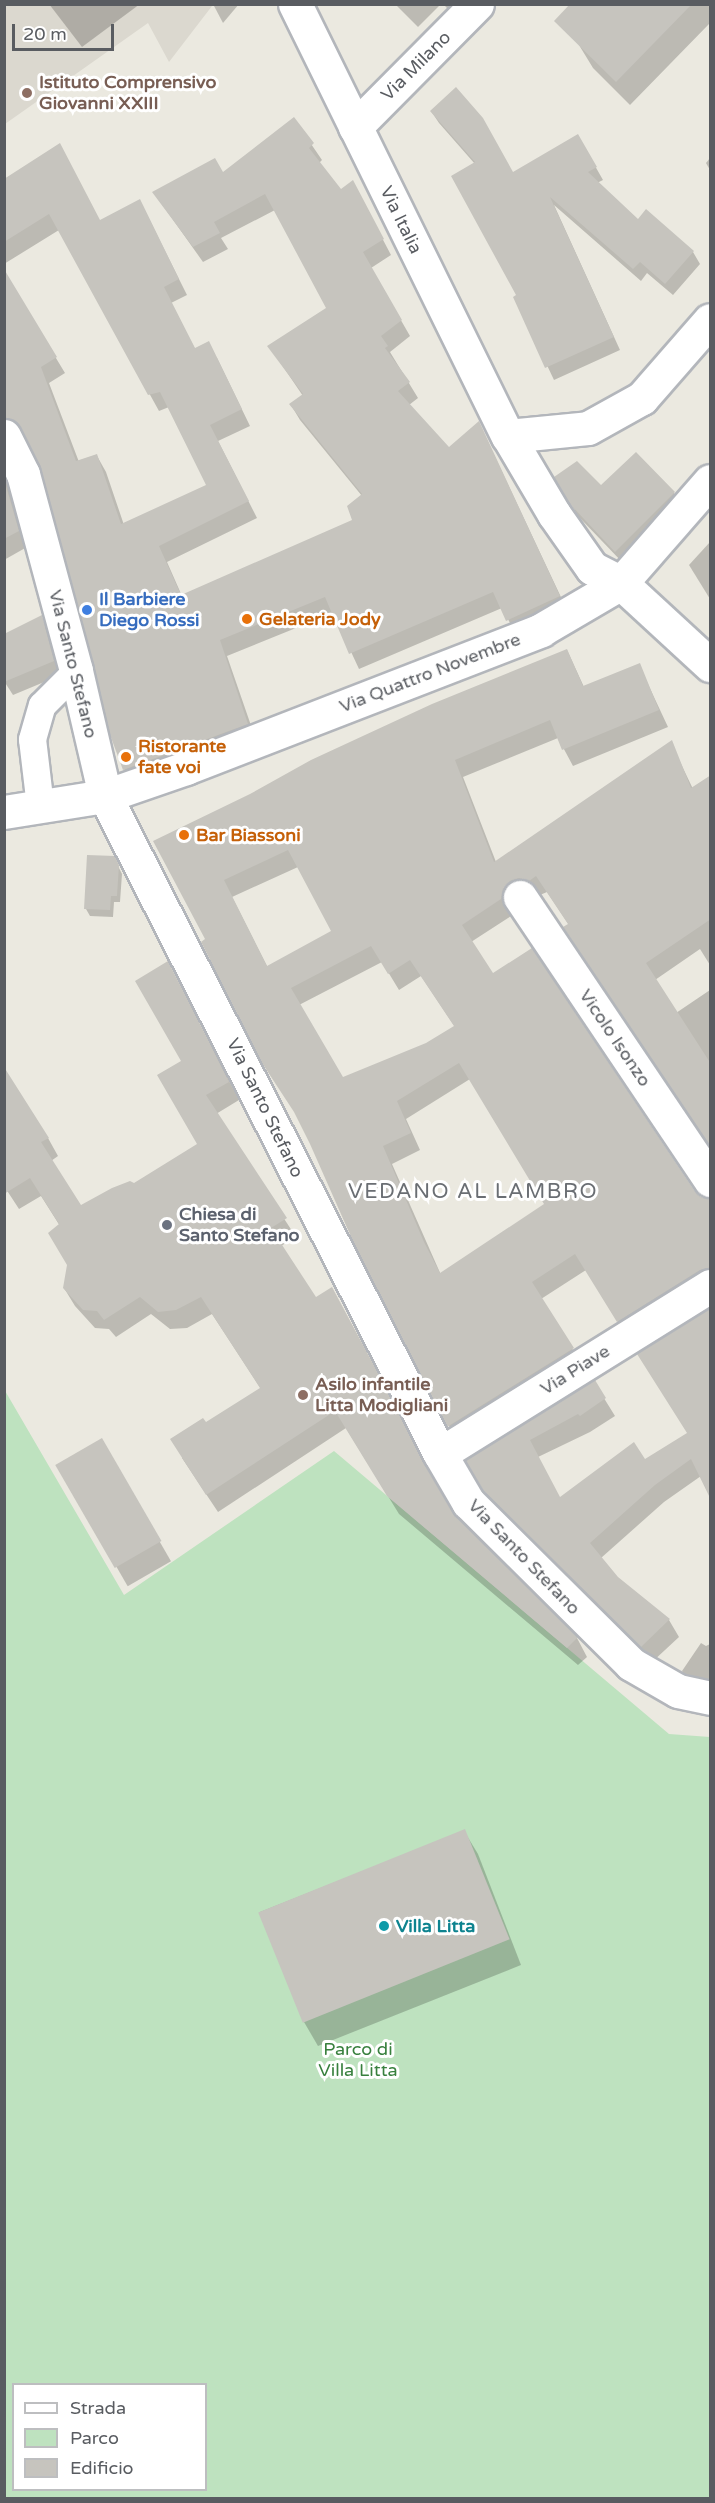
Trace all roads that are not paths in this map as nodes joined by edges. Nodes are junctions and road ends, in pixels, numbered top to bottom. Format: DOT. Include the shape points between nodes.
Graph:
graph roads {
  1 [pos="295,4"];
  2 [pos="477,4"];
  3 [pos="355,127"];
  4 [pos="711,320"];
  5 [pos="4,436"];
  6 [pos="508,436"];
  7 [pos="711,481"];
  8 [pos="621,583"];
  9 [pos="711,665"];
  10 [pos="76,671"];
  11 [pos="105,796"];
  12 [pos="40,806"];
  13 [pos="4,812"];
  14 [pos="520,897"];
  15 [pos="711,1180"];
  16 [pos="711,1286"];
  17 [pos="440,1454"];
  18 [pos="711,1698"];
  1 -- 3 [label="street, Via Italia"];
  2 -- 3 [label="street, Via Milano"];
  3 -- 6 [label="street, Via Italia"];
  4 -- 6 [label="street" via="642,398 588,428"];
  5 -- 10 [label="street, Via Santo Stefano" via="23,474"];
  6 -- 8 [label="street, Via Italia" via="591,568"];
  7 -- 8 [label="street, Via Quattro Novembre"];
  8 -- 9 [label="street, Via Italia"];
  8 -- 11 [label="street, Via Quattro Novembre" via="541,630"];
  10 -- 11 [label="street, Via Santo Stefano"];
  10 -- 12 [label="street" via="42,705 32,739"];
  11 -- 12 [label="street, Via Quattro Novembre"];
  11 -- 17 [label="street, Via Santo Stefano"];
  12 -- 13 [label="street, Via Quattro Novembre"];
  14 -- 15 [label="street, Vicolo Isonzo"];
  16 -- 17 [label="street, Via Piave"];
  17 -- 18 [label="street, Via Santo Stefano" via="468,1502 631,1664 678,1691"];
}
